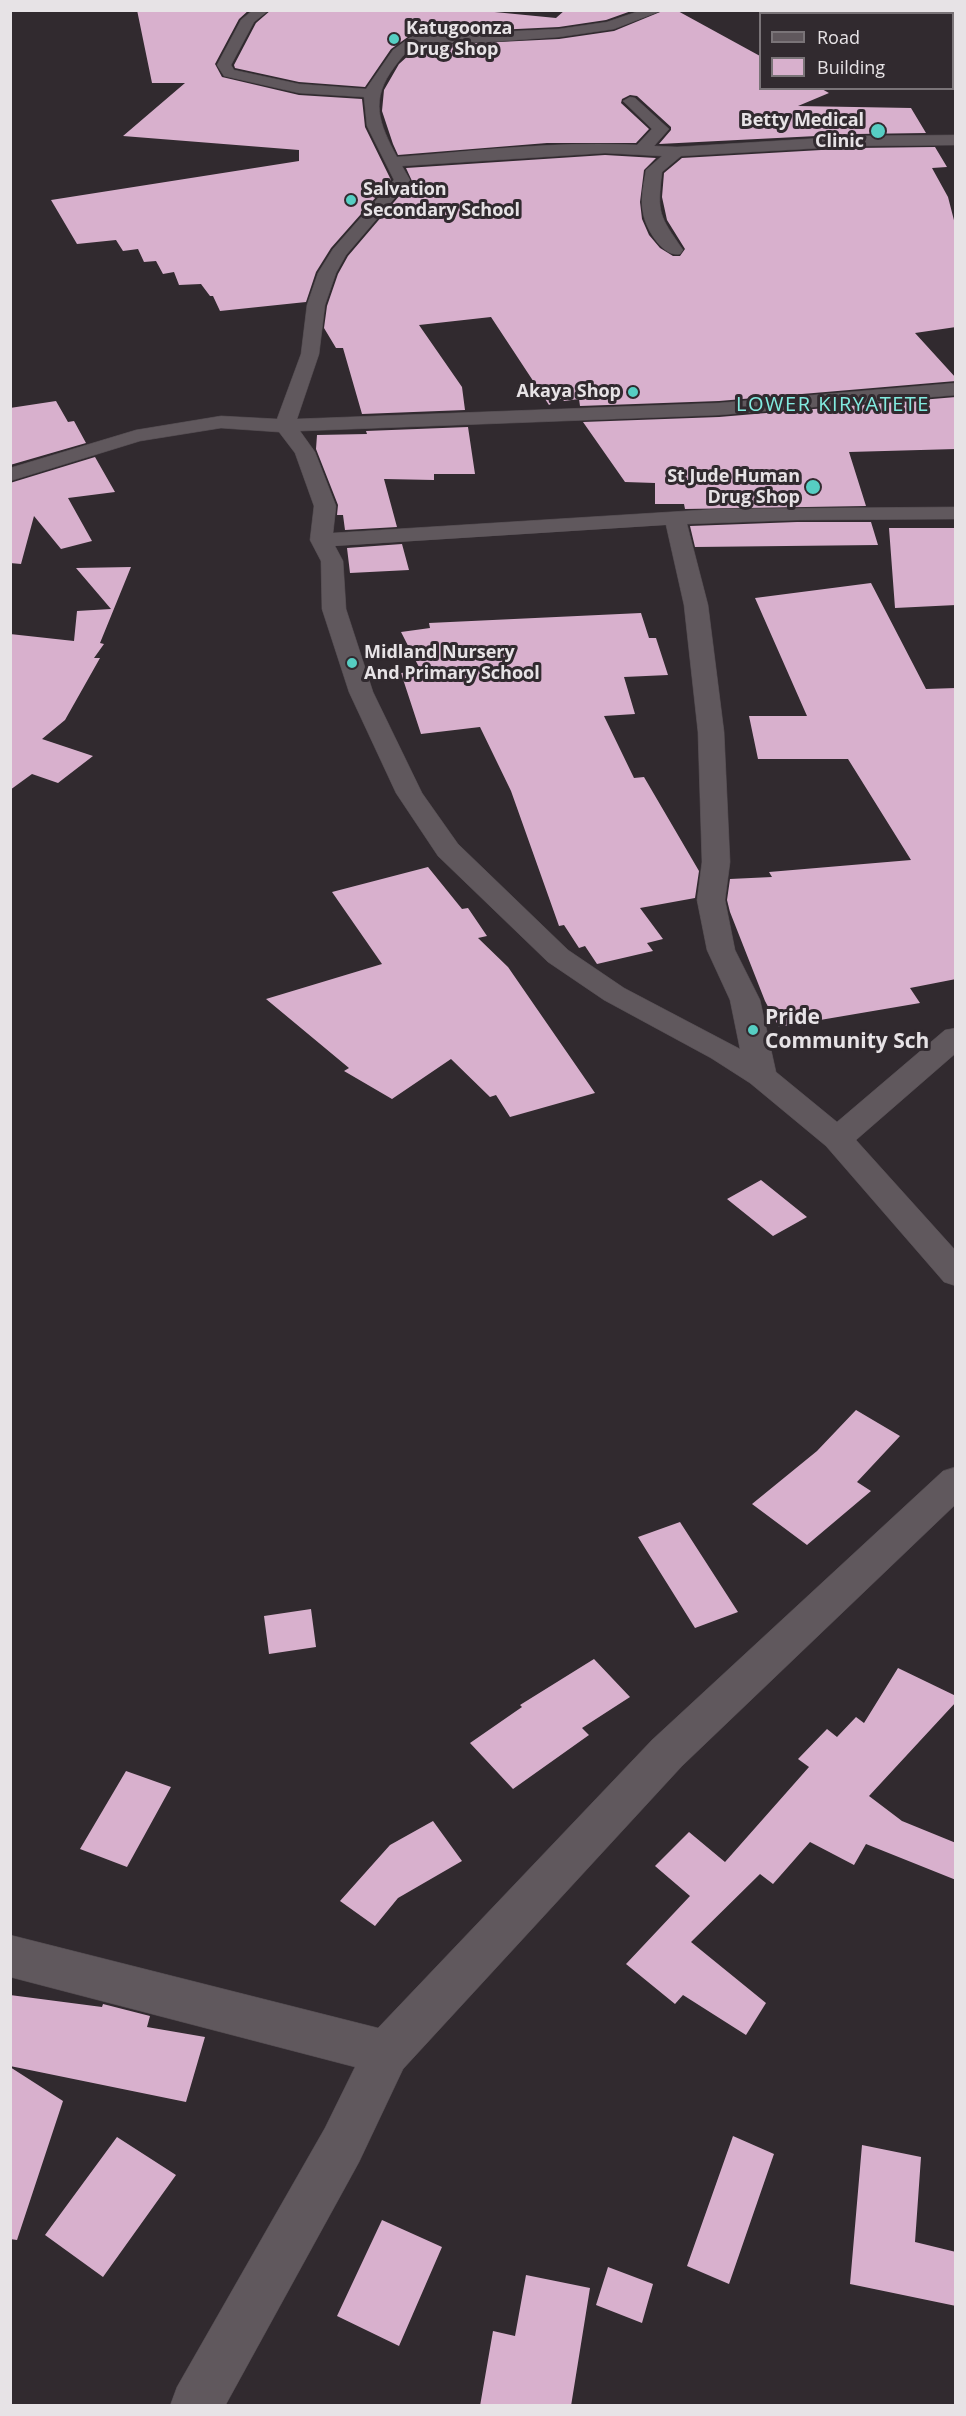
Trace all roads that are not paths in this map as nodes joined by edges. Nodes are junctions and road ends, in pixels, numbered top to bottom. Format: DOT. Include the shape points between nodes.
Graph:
graph roads {
  1 [pos="263,10"];
  2 [pos="657,10"];
  3 [pos="371,93"];
  4 [pos="630,101"];
  5 [pos="956,140"];
  6 [pos="643,148"];
  7 [pos="677,152"];
  8 [pos="393,162"];
  9 [pos="674,250"];
  10 [pos="956,389"];
  11 [pos="285,426"];
  12 [pos="10,476"];
  13 [pos="956,513"];
  14 [pos="675,518"];
  15 [pos="321,540"];
  16 [pos="956,1037"];
  17 [pos="761,1076"];
  18 [pos="837,1139"];
  19 [pos="956,1274"];
  20 [pos="956,1481"];
  21 [pos="10,1956"];
  22 [pos="386,2053"];
  23 [pos="196,2406"];
  1 -- 3 [label="street" via="248,20 224,65 229,73 288,89"];
  2 -- 3 [label="street" via="609,26 559,33 412,41 390,62"];
  3 -- 8 [label="street" via="378,136"];
  4 -- 6 [label="street" via="661,129"];
  5 -- 7 [label="street" via="844,141"];
  6 -- 7 [label="street"];
  6 -- 8 [label="street" via="533,151"];
  7 -- 9 [label="street" via="654,170 649,207 653,224"];
  8 -- 11 [label="street" via="402,180 339,253 327,273 316,305 310,354"];
  10 -- 11 [label="street" via="719,409"];
  11 -- 12 [label="street" via="221,422 136,436"];
  11 -- 15 [label="street" via="305,452 325,506"];
  13 -- 14 [label="street" via="852,511"];
  14 -- 15 [label="street"];
  14 -- 17 [label="street" via="696,605 711,732 716,842 711,900 721,950 745,1000"];
  15 -- 17 [label="street" via="332,561 334,609 361,692 409,793 448,850 558,956 614,994"];
  16 -- 18 [label="street"];
  17 -- 18 [label="street"];
  18 -- 19 [label="street"];
  20 -- 22 [label="street" via="667,1753"];
  21 -- 22 [label="street"];
  22 -- 23 [label="street" via="342,2145"];
}
